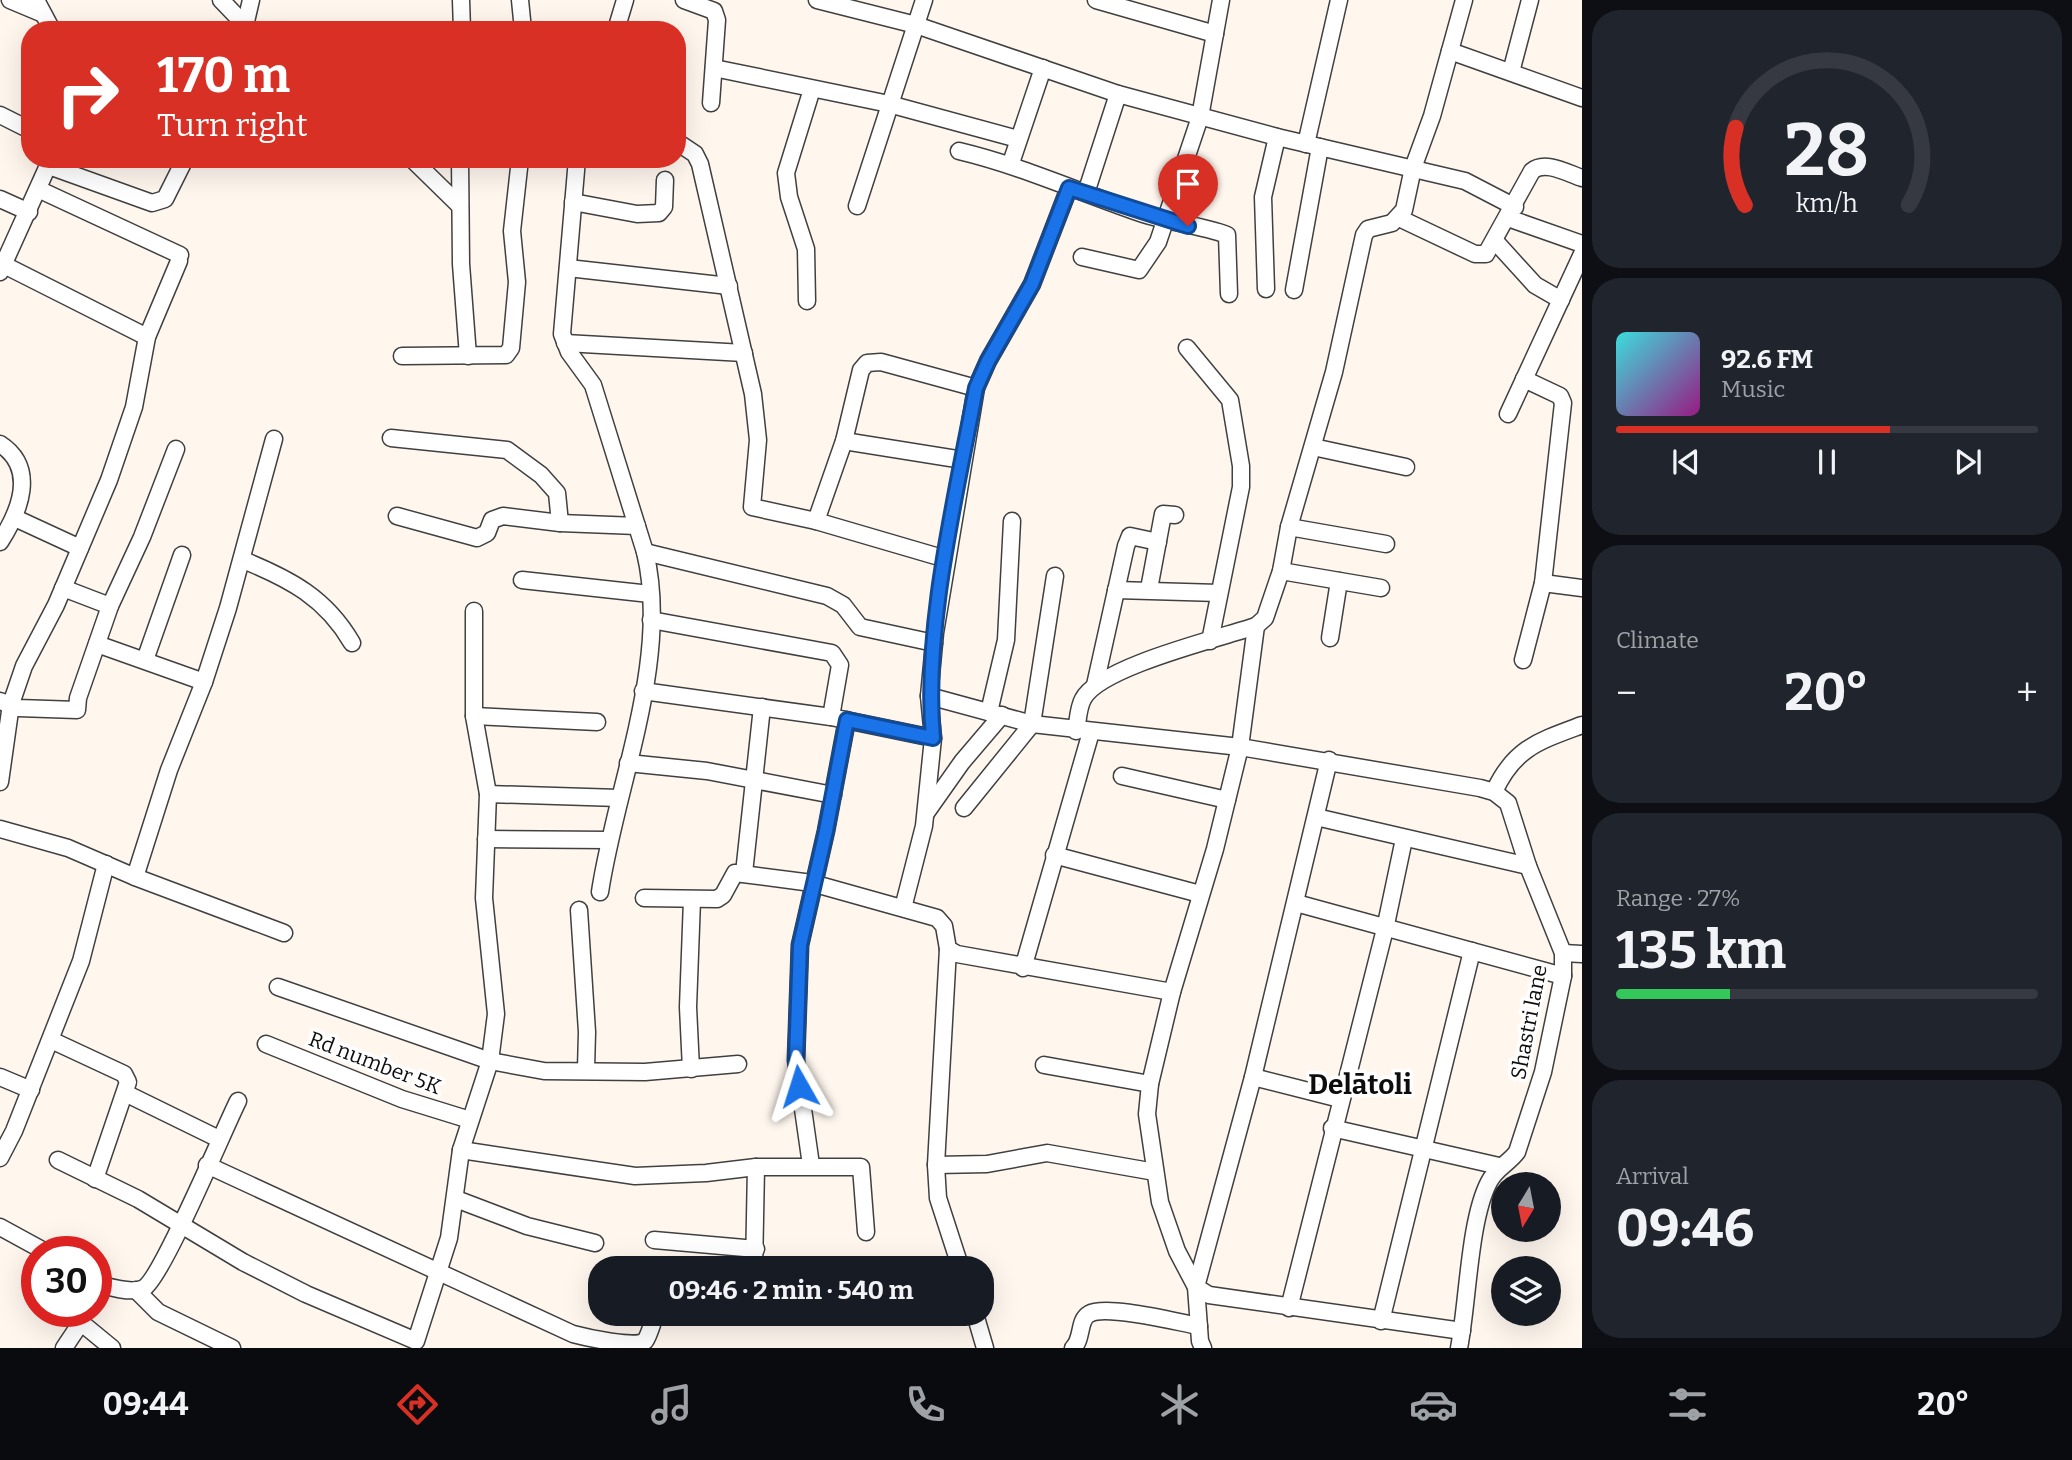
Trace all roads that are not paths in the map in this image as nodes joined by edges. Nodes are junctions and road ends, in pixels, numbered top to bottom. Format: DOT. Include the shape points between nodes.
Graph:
graph roads {
  1 [pos="10,0"];
  2 [pos="221,0"];
  3 [pos="251,0"];
  4 [pos="461,0"];
  5 [pos="520,0"];
  6 [pos="625,0"];
  7 [pos="817,0"];
  8 [pos="924,0"];
  9 [pos="1096,0"];
  10 [pos="1221,0"];
  11 [pos="1339,0"];
  12 [pos="1464,0"];
  13 [pos="1530,0"];
  14 [pos="694,2"];
  15 [pos="38,7"];
  16 [pos="239,21"];
  17 [pos="246,21"];
  18 [pos="462,21"];
  19 [pos="522,21"];
  20 [pos="619,21"];
  21 [pos="915,24"];
  22 [pos="1215,34"];
  23 [pos="1450,51"];
  24 [pos="714,68"];
  25 [pos="1043,68"];
  26 [pos="1511,72"];
  27 [pos="812,89"];
  28 [pos="1118,94"];
  29 [pos="1582,98"];
  30 [pos="711,103"];
  31 [pos="889,104"];
  32 [pos="0,115"];
  33 [pos="1200,117"];
  34 [pos="21,126"];
  35 [pos="1277,137"];
  36 [pos="1018,139"];
  37 [pos="1313,145"];
  38 [pos="686,148"];
  39 [pos="959,151"];
  40 [pos="1011,163"];
  41 [pos="48,168"];
  42 [pos="63,168"];
  43 [pos="180,168"];
  44 [pos="421,168"];
  45 [pos="460,168"];
  46 [pos="519,168"];
  47 [pos="576,168"];
  48 [pos="1413,168"];
  49 [pos="1582,178"];
  50 [pos="665,180"];
  51 [pos="1069,188"];
  52 [pos="40,190"];
  53 [pos="1086,193"];
  54 [pos="0,199"];
  55 [pos="573,202"];
  56 [pos="460,206"];
  57 [pos="857,206"];
  58 [pos="29,212"];
  59 [pos="1511,213"];
  60 [pos="1399,218"];
  61 [pos="1165,221"];
  62 [pos="1495,241"];
  63 [pos="1582,244"];
  64 [pos="1582,254"];
  65 [pos="1082,257"];
  66 [pos="568,268"];
  67 [pos="2,269"];
  68 [pos="729,286"];
  69 [pos="1266,289"];
  70 [pos="1294,290"];
  71 [pos="1229,294"];
  72 [pos="1561,300"];
  73 [pos="807,301"];
  74 [pos="147,337"];
  75 [pos="565,343"];
  76 [pos="1187,348"];
  77 [pos="744,353"];
  78 [pos="402,356"];
  79 [pos="468,356"];
  80 [pos="1524,379"];
  81 [pos="976,388"];
  82 [pos="1508,414"];
  83 [pos="391,438"];
  84 [pos="274,439"];
  85 [pos="844,442"];
  86 [pos="0,444"];
  87 [pos="1313,447"];
  88 [pos="176,449"];
  89 [pos="963,460"];
  90 [pos="1406,467"];
  91 [pos="1175,515"];
  92 [pos="397,516"];
  93 [pos="15,518"];
  94 [pos="816,521"];
  95 [pos="1012,521"];
  96 [pos="560,523"];
  97 [pos="637,526"];
  98 [pos="1289,527"];
  99 [pos="0,542"];
  100 [pos="1157,542"];
  101 [pos="1386,544"];
  102 [pos="80,548"];
  103 [pos="645,552"];
  104 [pos="182,555"];
  105 [pos="946,559"];
  106 [pos="243,560"];
  107 [pos="1282,571"];
  108 [pos="1055,576"];
  109 [pos="522,580"];
  110 [pos="1339,581"];
  111 [pos="1543,583"];
  112 [pos="63,588"];
  113 [pos="1381,588"];
  114 [pos="1149,589"];
  115 [pos="1582,589"];
  116 [pos="1116,590"];
  117 [pos="1219,593"];
  118 [pos="650,594"];
  119 [pos="110,606"];
  120 [pos="474,611"];
  121 [pos="651,620"];
  122 [pos="1256,626"];
  123 [pos="1330,638"];
  124 [pos="1210,641"];
  125 [pos="352,643"];
  126 [pos="934,643"];
  127 [pos="97,645"];
  128 [pos="145,660"];
  129 [pos="1523,660"];
  130 [pos="204,682"];
  131 [pos="1095,685"];
  132 [pos="643,691"];
  133 [pos="929,696"];
  134 [pos="5,703"];
  135 [pos="762,707"];
  136 [pos="996,714"];
  137 [pos="474,716"];
  138 [pos="839,719"];
  139 [pos="597,722"];
  140 [pos="1032,724"];
  141 [pos="1582,725"];
  142 [pos="1084,731"];
  143 [pos="933,738"];
  144 [pos="1240,747"];
  145 [pos="1329,760"];
  146 [pos="628,763"];
  147 [pos="1122,776"];
  148 [pos="756,779"];
  149 [pos="0,782"];
  150 [pos="1494,792"];
  151 [pos="488,794"];
  152 [pos="833,795"];
  153 [pos="619,798"];
  154 [pos="1227,800"];
  155 [pos="964,808"];
  156 [pos="925,814"];
  157 [pos="1316,817"];
  158 [pos="0,829"];
  159 [pos="486,839"];
  160 [pos="1404,839"];
  161 [pos="609,840"];
  162 [pos="1054,855"];
  163 [pos="106,864"];
  164 [pos="1528,866"];
  165 [pos="744,873"];
  166 [pos="135,877"];
  167 [pos="813,883"];
  168 [pos="600,892"];
  169 [pos="1200,894"];
  170 [pos="644,898"];
  171 [pos="692,900"];
  172 [pos="1296,904"];
  173 [pos="902,908"];
  174 [pos="579,910"];
  175 [pos="1385,929"];
  176 [pos="284,933"];
  177 [pos="948,948"];
  178 [pos="1472,951"];
  179 [pos="1563,953"];
  180 [pos="1582,954"];
  181 [pos="1023,968"];
  182 [pos="1563,976"];
  183 [pos="278,987"];
  184 [pos="1172,992"];
  185 [pos="51,1040"];
  186 [pos="266,1044"];
  187 [pos="490,1061"];
  188 [pos="738,1064"];
  189 [pos="1044,1065"];
  190 [pos="586,1069"];
  191 [pos="691,1069"];
  192 [pos="0,1077"];
  193 [pos="1253,1077"];
  194 [pos="1150,1084"];
  195 [pos="31,1090"];
  196 [pos="125,1093"];
  197 [pos="1340,1099"];
  198 [pos="237,1101"];
  199 [pos="470,1120"];
  200 [pos="1332,1128"];
  201 [pos="219,1139"];
  202 [pos="1425,1148"];
  203 [pos="461,1150"];
  204 [pos="0,1158"];
  205 [pos="58,1160"];
  206 [pos="207,1165"];
  207 [pos="811,1165"];
  208 [pos="936,1165"];
  209 [pos="1499,1166"];
  210 [pos="757,1167"];
  211 [pos="1155,1172"];
  212 [pos="95,1179"];
  213 [pos="456,1199"];
  214 [pos="181,1225"];
  215 [pos="0,1228"];
  216 [pos="866,1232"];
  217 [pos="21,1239"];
  218 [pos="654,1240"];
  219 [pos="595,1243"];
  220 [pos="756,1250"];
  221 [pos="755,1256"];
  222 [pos="957,1256"];
  223 [pos="438,1274"];
  224 [pos="112,1286"];
  225 [pos="1196,1287"];
  226 [pos="136,1290"];
  227 [pos="1289,1308"];
  228 [pos="1381,1321"];
  229 [pos="651,1326"];
  230 [pos="979,1326"];
  231 [pos="1199,1326"];
  232 [pos="1462,1331"];
  233 [pos="414,1345"];
  234 [pos="638,1347"];
  235 [pos="64,1348"];
  236 [pos="112,1348"];
  237 [pos="232,1348"];
  238 [pos="985,1348"];
  239 [pos="1073,1348"];
  240 [pos="1203,1348"];
  241 [pos="1459,1348"];
  1 -- 15 [label="street"];
  2 -- 16 [label="street"];
  3 -- 17 [label="street"];
  4 -- 18 [label="street"];
  5 -- 19 [label="street"];
  6 -- 20 [label="street"];
  7 -- 21 [label="street"];
  8 -- 21 [label="street"];
  9 -- 22 [label="street"];
  10 -- 22 [label="street"];
  11 -- 37 [label="street"];
  12 -- 23 [label="street"];
  13 -- 26 [label="street"];
  14 -- 24 [label="street" via="714,11 717,20"];
  21 -- 25 [label="street"];
  21 -- 31 [label="street"];
  22 -- 33 [label="street"];
  23 -- 26 [label="street"];
  23 -- 48 [label="street"];
  24 -- 27 [label="street"];
  24 -- 30 [label="street"];
  25 -- 28 [label="street"];
  25 -- 36 [label="street"];
  26 -- 29 [label="street"];
  27 -- 31 [label="street"];
  27 -- 73 [label="street" via="786,173 806,249"];
  28 -- 33 [label="street"];
  28 -- 53 [label="street"];
  31 -- 36 [label="street"];
  31 -- 57 [label="street"];
  32 -- 34 [label="street"];
  33 -- 35 [label="street"];
  33 -- 61 [label="street"];
  35 -- 37 [label="street"];
  35 -- 69 [label="street" via="1263,197"];
  36 -- 40 [label="street"];
  37 -- 48 [label="street"];
  37 -- 70 [label="street"];
  38 -- 68 [label="street" via="700,164"];
  39 -- 40 [label="street"];
  40 -- 51 [label="street"];
  41 -- 52 [label="street"];
  42 -- 43 [label="street" via="152,203 165,199"];
  44 -- 56 [label="street"];
  45 -- 56 [label="street"];
  46 -- 79 [label="street" via="512,231 517,282 511,348 506,355"];
  47 -- 55 [label="street"];
  48 -- 59 [label="street" via="1465,181"];
  48 -- 60 [label="street"];
  49 -- 59 [label="street" via="1537,166"];
  50 -- 55 [label="street" via="664,206 659,213 637,214"];
  51 -- 53 [label="street"];
  51 -- 81 [label="street" via="1032,284"];
  52 -- 58 [label="street"];
  52 -- 74 [label="street" via="180,258"];
  53 -- 61 [label="street"];
  54 -- 58 [label="street"];
  55 -- 66 [label="street"];
  56 -- 79 [label="street"];
  58 -- 67 [label="street"];
  59 -- 62 [label="street"];
  59 -- 63 [label="street"];
  60 -- 62 [label="street" via="1475,254 1486,254"];
  60 -- 87 [label="street" via="1368,229 1364,235"];
  61 -- 65 [label="street" via="1158,242 1139,270"];
  61 -- 71 [label="street" via="1227,235"];
  62 -- 72 [label="street" via="1535,285"];
  64 -- 72 [label="street"];
  66 -- 68 [label="street"];
  66 -- 75 [label="street"];
  67 -- 74 [label="street"];
  68 -- 77 [label="street"];
  72 -- 80 [label="street"];
  74 -- 102 [label="street" via="134,407"];
  75 -- 77 [label="street"];
  75 -- 97 [label="street" via="593,385"];
  76 -- 117 [label="street" via="1226,393 1241,466 1241,487"];
  77 -- 94 [label="street" via="758,440 752,507"];
  78 -- 79 [label="street"];
  80 -- 82 [label="street"];
  80 -- 111 [label="street" via="1560,396 1563,403"];
  81 -- 85 [label="street" via="881,362 867,363 861,370"];
  81 -- 89 [label="street"];
  83 -- 96 [label="street" via="507,450 557,493"];
  84 -- 106 [label="street"];
  85 -- 89 [label="street"];
  85 -- 94 [label="street"];
  86 -- 93 [label="street" via="11,451 24,475"];
  87 -- 90 [label="street"];
  87 -- 98 [label="street"];
  88 -- 119 [label="street"];
  89 -- 105 [label="street"];
  91 -- 100 [label="street" via="1163,514"];
  92 -- 96 [label="street" via="477,538 487,533 497,517"];
  93 -- 99 [label="street"];
  93 -- 102 [label="street"];
  94 -- 105 [label="street"];
  95 -- 136 [label="street" via="1006,640"];
  96 -- 97 [label="street"];
  97 -- 103 [label="street"];
  98 -- 101 [label="street"];
  98 -- 107 [label="street"];
  100 -- 114 [label="street"];
  100 -- 116 [label="street" via="1130,536"];
  102 -- 112 [label="street"];
  103 -- 118 [label="street"];
  103 -- 126 [label="street" via="827,596 844,605 860,627"];
  104 -- 128 [label="street"];
  105 -- 126 [label="street"];
  106 -- 125 [label="street" via="309,591 341,624"];
  106 -- 130 [label="street"];
  107 -- 110 [label="street"];
  107 -- 122 [label="street" via="1265,618"];
  108 -- 140 [label="street"];
  109 -- 118 [label="street"];
  110 -- 113 [label="street"];
  110 -- 123 [label="street"];
  111 -- 115 [label="street"];
  111 -- 129 [label="street"];
  112 -- 119 [label="street"];
  112 -- 134 [label="street"];
  114 -- 116 [label="street"];
  114 -- 117 [label="street"];
  116 -- 131 [label="street"];
  117 -- 124 [label="street"];
  118 -- 121 [label="street"];
  119 -- 127 [label="street"];
  120 -- 137 [label="street"];
  121 -- 132 [label="street"];
  121 -- 138 [label="street" via="832,653 840,665"];
  122 -- 124 [label="street"];
  122 -- 144 [label="street"];
  124 -- 131 [label="street" via="1165,653"];
  126 -- 133 [label="street"];
  127 -- 128 [label="street"];
  127 -- 134 [label="street" via="77,710 19,708"];
  128 -- 130 [label="street"];
  130 -- 166 [label="street" via="169,770"];
  131 -- 142 [label="street" via="1083,697"];
  132 -- 135 [label="street"];
  132 -- 146 [label="street"];
  133 -- 136 [label="street"];
  133 -- 143 [label="street"];
  134 -- 149 [label="street"];
  135 -- 138 [label="street"];
  135 -- 148 [label="street"];
  136 -- 140 [label="street"];
  136 -- 156 [label="street"];
  137 -- 139 [label="street"];
  137 -- 151 [label="street"];
  138 -- 143 [label="street"];
  138 -- 152 [label="street"];
  140 -- 142 [label="street"];
  140 -- 155 [label="street"];
  141 -- 150 [label="street" via="1532,744 1502,774"];
  142 -- 144 [label="street"];
  142 -- 162 [label="street"];
  143 -- 156 [label="street"];
  144 -- 145 [label="street"];
  144 -- 154 [label="street"];
  145 -- 150 [label="street"];
  145 -- 157 [label="street"];
  146 -- 148 [label="street"];
  146 -- 153 [label="street"];
  147 -- 154 [label="street"];
  148 -- 152 [label="street"];
  148 -- 165 [label="street"];
  150 -- 164 [label="street, Shastri lane" via="1508,803"];
  151 -- 153 [label="street"];
  151 -- 159 [label="street"];
  152 -- 167 [label="street"];
  153 -- 161 [label="street"];
  154 -- 169 [label="street"];
  156 -- 173 [label="street"];
  157 -- 160 [label="street"];
  157 -- 172 [label="street"];
  158 -- 163 [label="street"];
  159 -- 161 [label="street"];
  159 -- 187 [label="street" via="484,898 496,1013"];
  160 -- 164 [label="street"];
  160 -- 175 [label="street"];
  161 -- 168 [label="street"];
  162 -- 169 [label="street"];
  162 -- 181 [label="street"];
  163 -- 166 [label="street"];
  163 -- 185 [label="street" via="81,961"];
  164 -- 179 [label="street, Shastri lane"];
  165 -- 167 [label="street"];
  165 -- 171 [label="street" via="735,873 717,899"];
  166 -- 176 [label="street"];
  167 -- 173 [label="street"];
  167 -- 207 [label="street" via="800,945 796,1060"];
  169 -- 184 [label="street"];
  170 -- 171 [label="street"];
  171 -- 191 [label="street"];
  172 -- 175 [label="street"];
  172 -- 193 [label="street"];
  173 -- 177 [label="street" via="937,918 944,926"];
  174 -- 190 [label="street"];
  175 -- 178 [label="street"];
  175 -- 197 [label="street"];
  177 -- 181 [label="street"];
  177 -- 208 [label="street"];
  178 -- 182 [label="street"];
  178 -- 202 [label="street"];
  179 -- 180 [label="street"];
  179 -- 182 [label="street, Shastri lane"];
  181 -- 184 [label="street"];
  182 -- 209 [label="street, Shastri lane" via="1543,1072 1517,1152"];
  183 -- 187 [label="street"];
  184 -- 194 [label="street"];
  185 -- 195 [label="street"];
  185 -- 196 [label="street" via="124,1073 128,1082"];
  186 -- 199 [label="street, Rd number 5K" via="402,1099"];
  187 -- 190 [label="street" via="544,1071"];
  187 -- 199 [label="street"];
  188 -- 191 [label="street"];
  189 -- 194 [label="street"];
  190 -- 191 [label="street"];
  192 -- 195 [label="street"];
  193 -- 197 [label="street"];
  193 -- 225 [label="street"];
  194 -- 211 [label="street" via="1147,1115"];
  195 -- 204 [label="street"];
  196 -- 201 [label="street"];
  196 -- 212 [label="street"];
  197 -- 200 [label="street"];
  198 -- 201 [label="street"];
  199 -- 203 [label="street"];
  200 -- 202 [label="street"];
  200 -- 227 [label="street"];
  201 -- 206 [label="street"];
  202 -- 209 [label="street"];
  202 -- 228 [label="street"];
  203 -- 210 [label="street" via="635,1176"];
  203 -- 213 [label="street"];
  205 -- 212 [label="street"];
  206 -- 214 [label="street"];
  206 -- 223 [label="street"];
  207 -- 210 [label="street"];
  207 -- 216 [label="street" via="861,1167"];
  208 -- 211 [label="street" via="987,1164 1047,1153"];
  208 -- 222 [label="street" via="938,1198"];
  209 -- 232 [label="street, Shastri lane" via="1480,1203"];
  210 -- 220 [label="street"];
  211 -- 225 [label="street" via="1177,1251"];
  212 -- 214 [label="street"];
  213 -- 219 [label="street" via="527,1226"];
  213 -- 223 [label="street"];
  214 -- 226 [label="street" via="148,1283"];
  214 -- 233 [label="street" via="243,1262"];
  215 -- 217 [label="street"];
  218 -- 220 [label="street"];
  220 -- 221 [label="street"];
  223 -- 233 [label="street"];
  223 -- 234 [label="street" via="573,1334"];
  224 -- 226 [label="street"];
  225 -- 227 [label="street" via="1209,1295"];
  225 -- 231 [label="street"];
  226 -- 237 [label="street" via="159,1311"];
  227 -- 228 [label="street"];
  228 -- 232 [label="street"];
  229 -- 234 [label="street"];
  230 -- 238 [label="street"];
  231 -- 239 [label="street" via="1100,1311 1084,1318 1079,1343"];
  231 -- 240 [label="street"];
  232 -- 241 [label="street, Shastri lane"];
  235 -- 236 [label="street" via="84,1325"];
}
